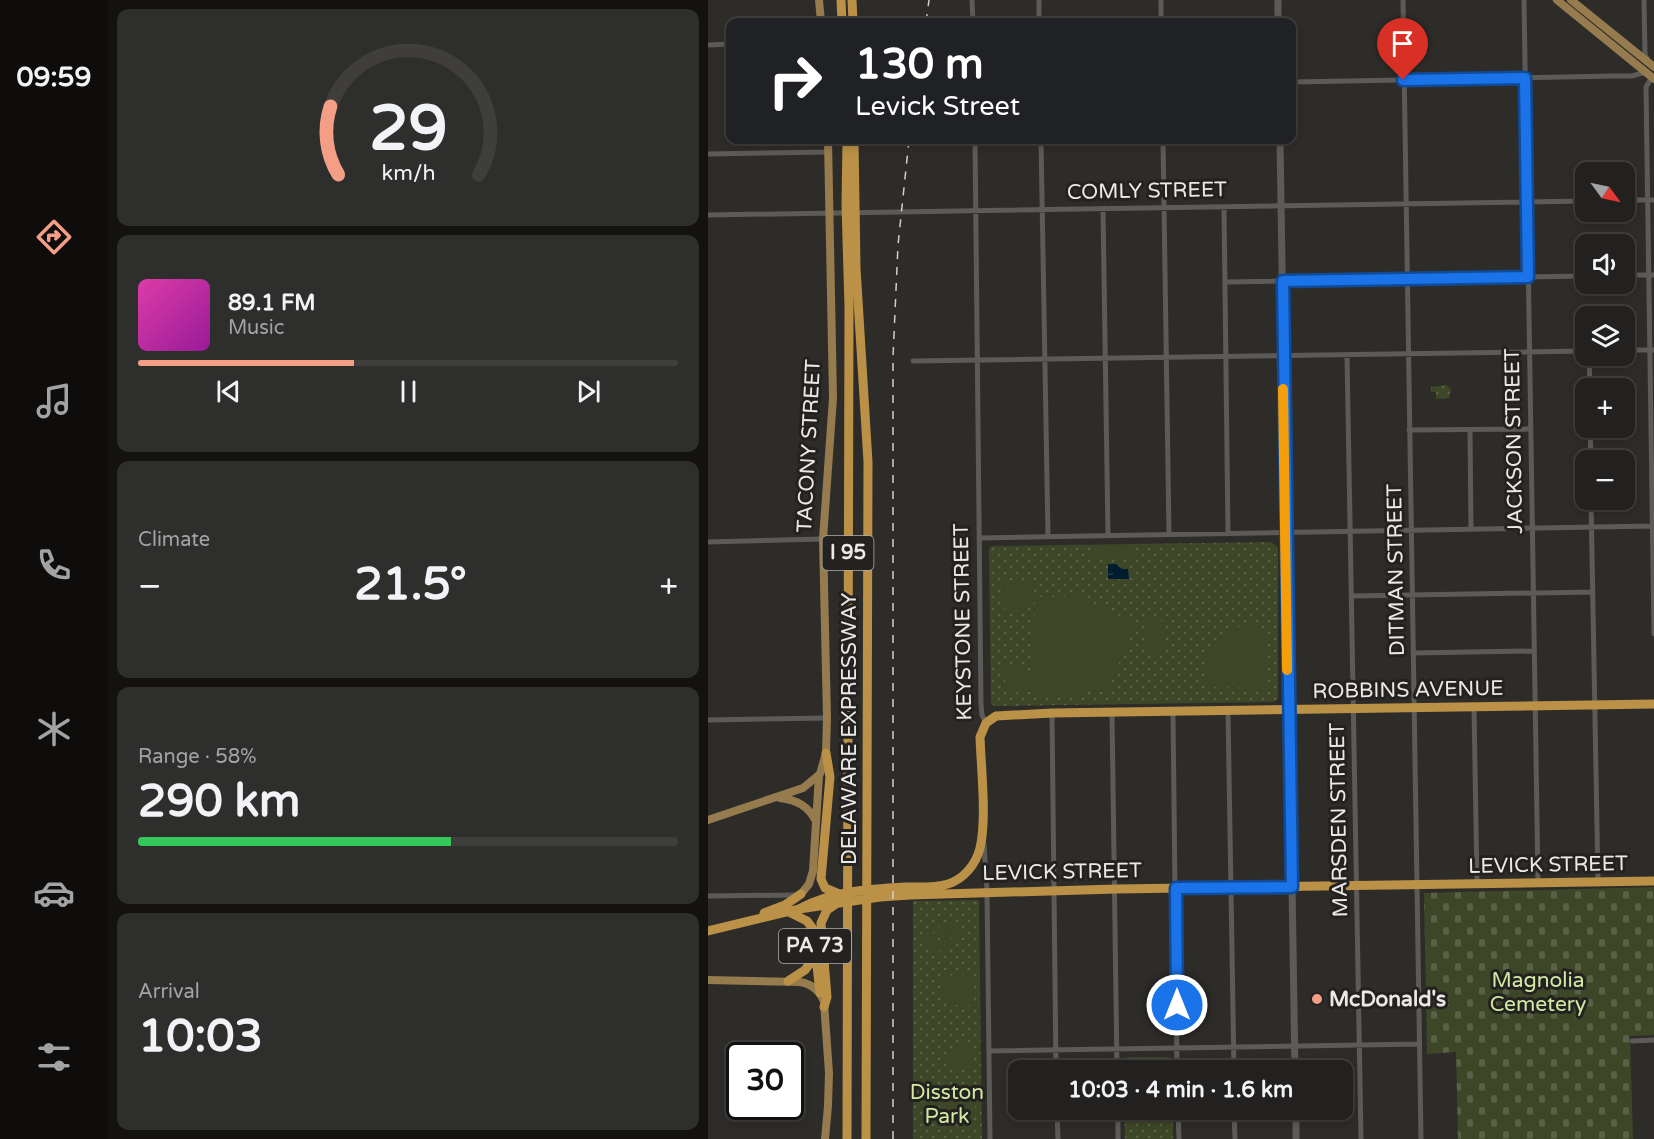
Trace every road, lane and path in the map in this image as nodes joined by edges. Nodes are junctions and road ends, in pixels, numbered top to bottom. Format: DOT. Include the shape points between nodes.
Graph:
graph roads {
  1 [pos="819,0"];
  2 [pos="841,0"];
  3 [pos="852,0"];
  4 [pos="972,0"];
  5 [pos="1039,0"];
  6 [pos="1161,0"];
  7 [pos="1278,0"];
  8 [pos="1403,0"];
  9 [pos="1524,0"];
  10 [pos="1557,0"];
  11 [pos="1571,0"];
  12 [pos="1644,0"];
  13 [pos="821,18"];
  14 [pos="842,18"];
  15 [pos="853,18"];
  16 [pos="973,18"];
  17 [pos="1039,18"];
  18 [pos="1161,18"];
  19 [pos="1278,18"];
  20 [pos="726,44"];
  21 [pos="708,45"];
  22 [pos="1651,65"];
  23 [pos="1651,76"];
  24 [pos="1525,78"];
  25 [pos="1403,80"];
  26 [pos="1296,82"];
  27 [pos="828,144"];
  28 [pos="847,144"];
  29 [pos="854,144"];
  30 [pos="975,144"];
  31 [pos="1041,144"];
  32 [pos="1163,144"];
  33 [pos="1281,144"];
  34 [pos="829,152"];
  35 [pos="708,154"];
  36 [pos="1635,200"];
  37 [pos="1647,200"];
  38 [pos="1654,200"];
  39 [pos="1526,201"];
  40 [pos="1575,201"];
  41 [pos="1406,203"];
  42 [pos="850,204"];
  43 [pos="1282,205"];
  44 [pos="1164,207"];
  45 [pos="1224,207"];
  46 [pos="1043,209"];
  47 [pos="1103,209"];
  48 [pos="975,211"];
  49 [pos="830,214"];
  50 [pos="708,215"];
  51 [pos="851,223"];
  52 [pos="1635,275"];
  53 [pos="1651,275"];
  54 [pos="1575,276"];
  55 [pos="1528,277"];
  56 [pos="1407,279"];
  57 [pos="1283,281"];
  58 [pos="1226,282"];
  59 [pos="1635,350"];
  60 [pos="1652,350"];
  61 [pos="1575,351"];
  62 [pos="1528,352"];
  63 [pos="1408,354"];
  64 [pos="1283,356"];
  65 [pos="1347,356"];
  66 [pos="1226,357"];
  67 [pos="1166,358"];
  68 [pos="976,359"];
  69 [pos="1107,359"];
  70 [pos="1046,360"];
  71 [pos="913,361"];
  72 [pos="1530,429"];
  73 [pos="1409,430"];
  74 [pos="1470,430"];
  75 [pos="1592,510"];
  76 [pos="1653,526"];
  77 [pos="1592,527"];
  78 [pos="1471,529"];
  79 [pos="1532,529"];
  80 [pos="1410,531"];
  81 [pos="1286,532"];
  82 [pos="1350,532"];
  83 [pos="1228,533"];
  84 [pos="1168,534"];
  85 [pos="1048,536"];
  86 [pos="1108,536"];
  87 [pos="980,538"];
  88 [pos="823,539"];
  89 [pos="708,542"];
  90 [pos="1593,592"];
  91 [pos="1532,593"];
  92 [pos="1412,595"];
  93 [pos="1351,596"];
  94 [pos="1654,634"];
  95 [pos="1533,651"];
  96 [pos="1414,653"];
  97 [pos="1654,704"];
  98 [pos="1535,705"];
  99 [pos="1596,705"];
  100 [pos="1474,707"];
  101 [pos="1414,708"];
  102 [pos="1353,709"];
  103 [pos="1288,710"];
  104 [pos="1228,711"];
  105 [pos="1173,712"];
  106 [pos="1052,713"];
  107 [pos="1112,713"];
  108 [pos="827,718"];
  109 [pos="708,720"];
  110 [pos="986,723"];
  111 [pos="826,753"];
  112 [pos="819,774"];
  113 [pos="778,797"];
  114 [pos="708,820"];
  115 [pos="816,822"];
  116 [pos="983,833"];
  117 [pos="1598,881"];
  118 [pos="1654,881"];
  119 [pos="1538,882"];
  120 [pos="1477,884"];
  121 [pos="1357,885"];
  122 [pos="1418,885"];
  123 [pos="1292,887"];
  124 [pos="1176,888"];
  125 [pos="1232,888"];
  126 [pos="1116,889"];
  127 [pos="987,891"];
  128 [pos="1055,891"];
  129 [pos="801,894"];
  130 [pos="708,896"];
  131 [pos="838,898"];
  132 [pos="794,910"];
  133 [pos="739,924"];
  134 [pos="708,931"];
  135 [pos="816,955"];
  136 [pos="708,980"];
  137 [pos="788,981"];
  138 [pos="820,993"];
  139 [pos="824,1007"];
  140 [pos="1654,1040"];
  141 [pos="1632,1041"];
  142 [pos="1419,1044"];
  143 [pos="1358,1045"];
  144 [pos="1294,1046"];
  145 [pos="1233,1047"];
  146 [pos="1177,1048"];
  147 [pos="1117,1049"];
  148 [pos="1056,1050"];
  149 [pos="989,1051"];
  150 [pos="1056,1060"];
  151 [pos="1117,1060"];
  152 [pos="1178,1060"];
  153 [pos="1234,1060"];
  154 [pos="1295,1060"];
  155 [pos="1057,1120"];
  156 [pos="1118,1120"];
  157 [pos="1178,1120"];
  158 [pos="1234,1120"];
  159 [pos="1296,1120"];
  160 [pos="825,1139"];
  161 [pos="847,1139"];
  162 [pos="866,1139"];
  163 [pos="990,1139"];
  164 [pos="1058,1139"];
  165 [pos="1118,1139"];
  166 [pos="1179,1139"];
  167 [pos="1235,1139"];
  168 [pos="1296,1139"];
  169 [pos="1361,1139"];
  170 [pos="1421,1139"];
  1 -- 13 [label="main road"];
  2 -- 14 [label="highway"];
  3 -- 15 [label="highway"];
  4 -- 16 [label="street"];
  5 -- 17 [label="street"];
  6 -- 18 [label="street"];
  7 -- 19 [label="street"];
  8 -- 25 [label="street, DITMAN STREET"];
  9 -- 24 [label="street, JACKSON STREET"];
  10 -- 23 [label="main road"];
  11 -- 22 [label="main road"];
  12 -- 22 [label="street" via="1644,54"];
  20 -- 21 [label="street"];
  23 -- 24 [label="street"];
  23 -- 37 [label="street" via="1646,87"];
  24 -- 25 [label="street"];
  24 -- 39 [label="street, JACKSON STREET"];
  25 -- 26 [label="street"];
  25 -- 41 [label="street, DITMAN STREET"];
  27 -- 34 [label="main road, TACONY STREET"];
  28 -- 42 [label="highway, DELAWARE EXPRESSWAY / I 95"];
  29 -- 42 [label="highway, DELAWARE EXPRESSWAY / I 95"];
  30 -- 48 [label="street, KEYSTONE STREET"];
  31 -- 46 [label="street"];
  32 -- 44 [label="street"];
  33 -- 43 [label="street"];
  34 -- 35 [label="street"];
  34 -- 49 [label="main road, TACONY STREET"];
  36 -- 37 [label="street"];
  37 -- 38 [label="street"];
  37 -- 53 [label="street"];
  39 -- 40 [label="street, COMLY STREET"];
  39 -- 41 [label="street, COMLY STREET"];
  39 -- 55 [label="street, JACKSON STREET"];
  41 -- 43 [label="street, COMLY STREET"];
  41 -- 56 [label="street, DITMAN STREET"];
  42 -- 51 [label="highway, DELAWARE EXPRESSWAY / I 95"];
  43 -- 45 [label="street, COMLY STREET"];
  43 -- 57 [label="street"];
  44 -- 45 [label="street, COMLY STREET"];
  44 -- 47 [label="street, COMLY STREET"];
  44 -- 67 [label="street"];
  45 -- 58 [label="street"];
  46 -- 47 [label="street, COMLY STREET"];
  46 -- 48 [label="street, COMLY STREET"];
  46 -- 70 [label="street"];
  47 -- 69 [label="street"];
  48 -- 49 [label="street, COMLY STREET"];
  48 -- 68 [label="street, KEYSTONE STREET"];
  49 -- 50 [label="street, COMLY STREET"];
  49 -- 88 [label="main road, TACONY STREET" via="833,398"];
  51 -- 161 [label="highway, DELAWARE EXPRESSWAY / I 95"];
  51 -- 162 [label="highway, DELAWARE EXPRESSWAY / I 95" via="868,462"];
  52 -- 53 [label="street"];
  53 -- 60 [label="street"];
  54 -- 55 [label="street"];
  55 -- 56 [label="street"];
  55 -- 62 [label="street, JACKSON STREET"];
  56 -- 57 [label="street"];
  56 -- 63 [label="street, DITMAN STREET"];
  57 -- 58 [label="street"];
  57 -- 64 [label="street"];
  58 -- 66 [label="street"];
  59 -- 60 [label="street"];
  60 -- 76 [label="street"];
  61 -- 62 [label="street"];
  62 -- 63 [label="street"];
  62 -- 72 [label="street, JACKSON STREET"];
  63 -- 65 [label="street"];
  63 -- 73 [label="street, DITMAN STREET"];
  64 -- 65 [label="street"];
  64 -- 66 [label="street"];
  64 -- 81 [label="street"];
  65 -- 82 [label="street, MARSDEN STREET"];
  66 -- 67 [label="street"];
  66 -- 83 [label="street"];
  67 -- 69 [label="street"];
  67 -- 84 [label="street"];
  68 -- 70 [label="street"];
  68 -- 71 [label="street"];
  68 -- 87 [label="street, KEYSTONE STREET"];
  69 -- 70 [label="street"];
  69 -- 86 [label="street"];
  70 -- 85 [label="street"];
  72 -- 74 [label="street"];
  72 -- 79 [label="street, JACKSON STREET"];
  73 -- 74 [label="street"];
  73 -- 80 [label="street, DITMAN STREET"];
  74 -- 78 [label="street"];
  75 -- 77 [label="street"];
  76 -- 77 [label="street"];
  76 -- 94 [label="street"];
  77 -- 79 [label="street"];
  77 -- 90 [label="street"];
  78 -- 79 [label="street"];
  78 -- 80 [label="street"];
  79 -- 91 [label="street, JACKSON STREET"];
  80 -- 82 [label="street"];
  80 -- 92 [label="street, DITMAN STREET"];
  81 -- 82 [label="street"];
  81 -- 83 [label="street"];
  81 -- 103 [label="street"];
  82 -- 93 [label="street, MARSDEN STREET"];
  83 -- 84 [label="street"];
  84 -- 86 [label="street"];
  85 -- 86 [label="street"];
  85 -- 87 [label="street"];
  87 -- 110 [label="street, KEYSTONE STREET" via="981,704"];
  88 -- 89 [label="street"];
  88 -- 108 [label="main road, TACONY STREET"];
  90 -- 91 [label="street"];
  90 -- 99 [label="street"];
  91 -- 92 [label="street"];
  91 -- 95 [label="street, JACKSON STREET"];
  92 -- 93 [label="street"];
  92 -- 96 [label="street, DITMAN STREET"];
  93 -- 102 [label="street, MARSDEN STREET"];
  95 -- 96 [label="street"];
  95 -- 98 [label="street, JACKSON STREET"];
  96 -- 101 [label="street, DITMAN STREET"];
  97 -- 99 [label="highway, ROBBINS AVENUE"];
  98 -- 99 [label="highway, ROBBINS AVENUE"];
  98 -- 100 [label="highway, ROBBINS AVENUE"];
  98 -- 119 [label="street, JACKSON STREET"];
  99 -- 117 [label="street"];
  100 -- 101 [label="highway, ROBBINS AVENUE"];
  100 -- 120 [label="street"];
  101 -- 102 [label="highway, ROBBINS AVENUE"];
  101 -- 122 [label="street, DITMAN STREET"];
  102 -- 103 [label="highway, ROBBINS AVENUE"];
  102 -- 121 [label="street, MARSDEN STREET"];
  103 -- 104 [label="highway, ROBBINS AVENUE"];
  103 -- 123 [label="street"];
  104 -- 105 [label="highway, ROBBINS AVENUE"];
  104 -- 125 [label="street"];
  105 -- 107 [label="highway, ROBBINS AVENUE"];
  105 -- 124 [label="street"];
  106 -- 107 [label="highway, ROBBINS AVENUE"];
  106 -- 110 [label="highway, ROBBINS AVENUE" via="996,716"];
  106 -- 128 [label="street"];
  107 -- 126 [label="street"];
  108 -- 109 [label="street"];
  108 -- 111 [label="main road, TACONY STREET"];
  110 -- 116 [label="highway, KEYSTONE STREET" via="980,737"];
  111 -- 112 [label="main road, TACONY STREET"];
  111 -- 131 [label="highway" via="830,777 820,876 824,887"];
  112 -- 113 [label="main road" via="803,788"];
  112 -- 115 [label="main road, TACONY STREET"];
  113 -- 114 [label="main road"];
  113 -- 115 [label="main road" via="803,805"];
  115 -- 129 [label="main road, TACONY STREET" via="813,871"];
  116 -- 127 [label="street, KEYSTONE STREET"];
  116 -- 131 [label="highway, LEVICK STREET" via="971,868 947,885 880,888"];
  117 -- 118 [label="highway, LEVICK STREET"];
  117 -- 119 [label="highway, LEVICK STREET"];
  119 -- 120 [label="highway, LEVICK STREET"];
  120 -- 122 [label="highway, LEVICK STREET"];
  121 -- 122 [label="highway, LEVICK STREET"];
  121 -- 123 [label="highway, LEVICK STREET"];
  121 -- 143 [label="street, MARSDEN STREET"];
  122 -- 142 [label="street, DITMAN STREET"];
  123 -- 125 [label="highway, LEVICK STREET"];
  123 -- 144 [label="street"];
  124 -- 125 [label="highway, LEVICK STREET"];
  124 -- 126 [label="highway, LEVICK STREET"];
  124 -- 146 [label="street"];
  125 -- 145 [label="street"];
  126 -- 128 [label="highway, LEVICK STREET"];
  126 -- 147 [label="street"];
  127 -- 128 [label="highway, LEVICK STREET"];
  127 -- 131 [label="highway, LEVICK STREET"];
  127 -- 149 [label="street, KEYSTONE STREET"];
  128 -- 148 [label="street"];
  129 -- 130 [label="street"];
  129 -- 133 [label="highway, PA 73"];
  131 -- 132 [label="highway, LEVICK STREET"];
  131 -- 139 [label="highway" via="821,923 827,997"];
  132 -- 133 [label="highway, PA 73"];
  132 -- 135 [label="highway, PA 73" via="811,926"];
  133 -- 134 [label="highway, PA 73"];
  135 -- 137 [label="highway" via="805,970"];
  135 -- 138 [label="highway, PA 73"];
  136 -- 137 [label="main road, PA 73"];
  137 -- 138 [label="main road, PA 73" via="805,983"];
  138 -- 139 [label="main road, PA 73"];
  139 -- 160 [label="main road, PA 73" via="829,1073"];
  140 -- 141 [label="street"];
  142 -- 143 [label="street"];
  142 -- 170 [label="street, DITMAN STREET"];
  143 -- 144 [label="street"];
  143 -- 169 [label="street, MARSDEN STREET"];
  144 -- 145 [label="street"];
  144 -- 154 [label="street"];
  145 -- 146 [label="street"];
  145 -- 153 [label="street"];
  146 -- 147 [label="street"];
  146 -- 152 [label="street"];
  147 -- 148 [label="street"];
  147 -- 151 [label="street"];
  148 -- 149 [label="street"];
  148 -- 150 [label="street"];
  149 -- 163 [label="street, KEYSTONE STREET"];
  155 -- 164 [label="street"];
  156 -- 165 [label="street"];
  157 -- 166 [label="street"];
  158 -- 167 [label="street"];
  159 -- 168 [label="street"];
}
